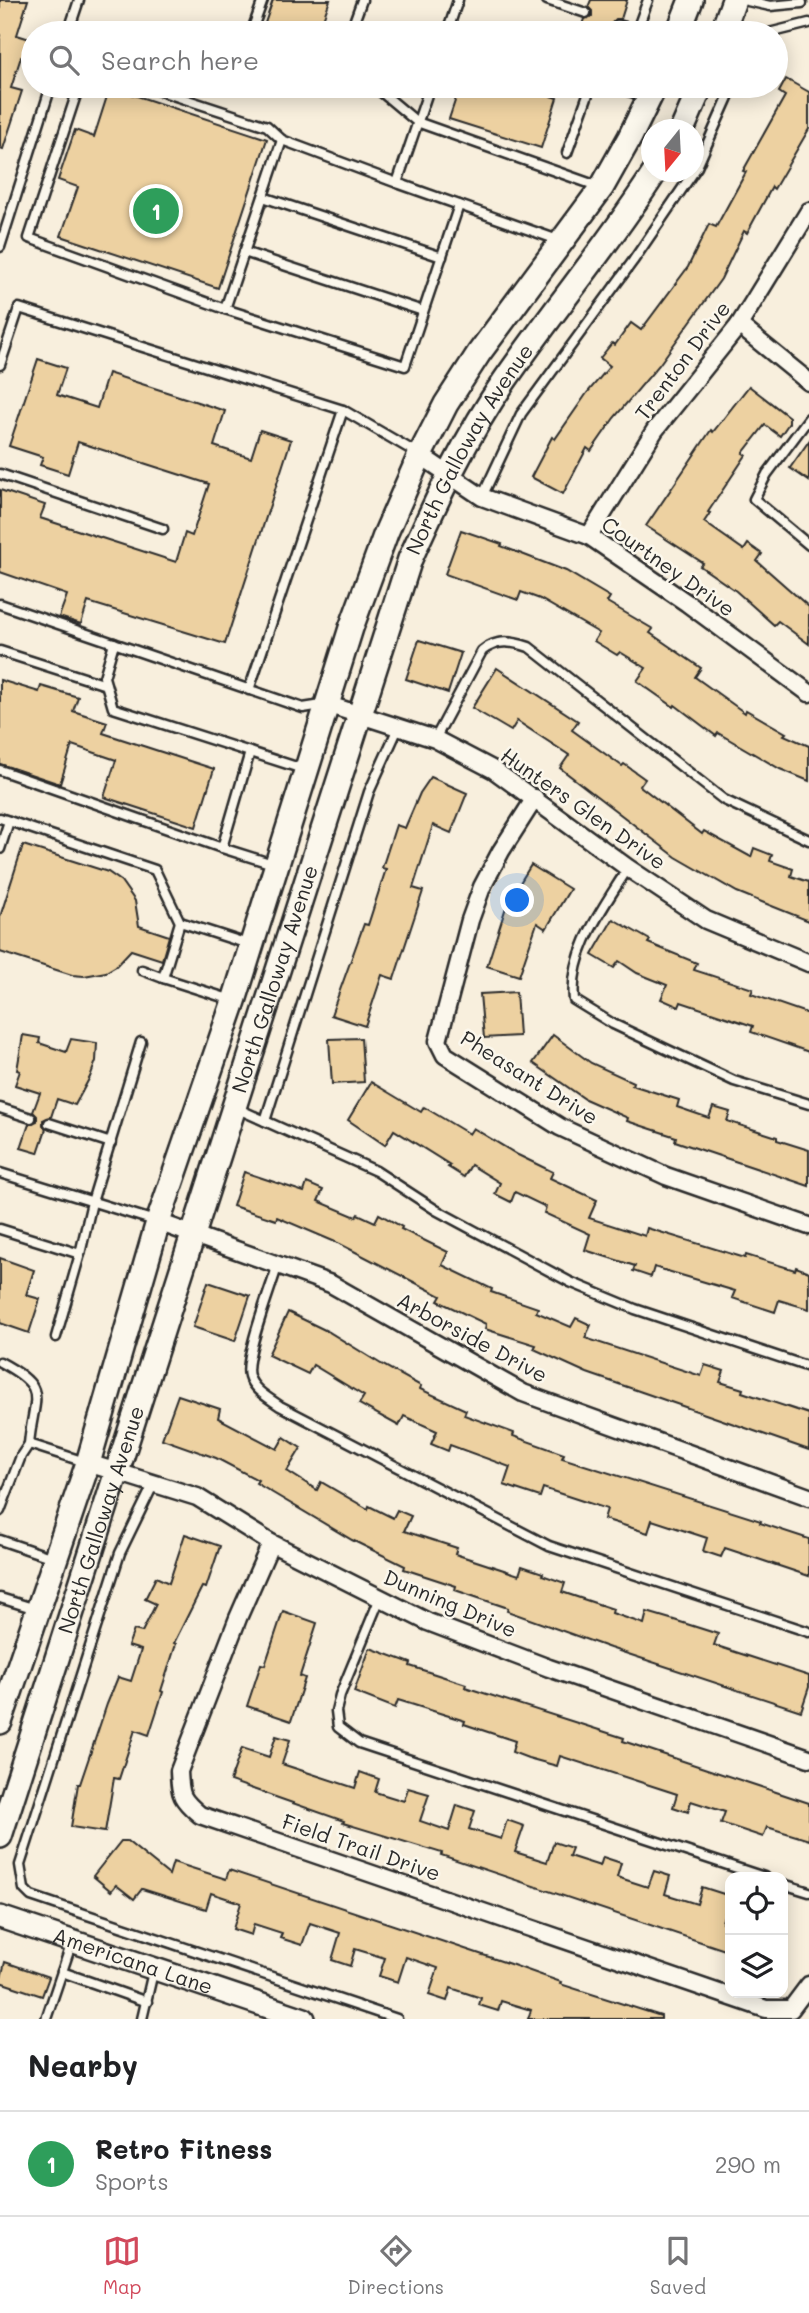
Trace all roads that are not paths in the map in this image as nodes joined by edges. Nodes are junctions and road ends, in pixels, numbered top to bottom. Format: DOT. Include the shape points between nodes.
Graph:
graph roads {
  1 [pos="79,0"];
  2 [pos="263,0"];
  3 [pos="362,0"];
  4 [pos="458,0"];
  5 [pos="547,0"];
  6 [pos="648,0"];
  7 [pos="691,0"];
  8 [pos="734,0"];
  9 [pos="743,0"];
  10 [pos="804,1"];
  11 [pos="586,13"];
  12 [pos="72,21"];
  13 [pos="255,21"];
  14 [pos="354,21"];
  15 [pos="451,21"];
  16 [pos="640,21"];
  17 [pos="683,21"];
  18 [pos="726,21"];
  19 [pos="809,23"];
  20 [pos="788,28"];
  21 [pos="47,98"];
  22 [pos="75,98"];
  23 [pos="183,98"];
  24 [pos="388,98"];
  25 [pos="426,98"];
  26 [pos="587,98"];
  27 [pos="649,98"];
  28 [pos="696,98"];
  29 [pos="728,98"];
  30 [pos="687,119"];
  31 [pos="417,122"];
  32 [pos="282,140"];
  33 [pos="567,153"];
  34 [pos="648,182"];
  35 [pos="397,183"];
  36 [pos="602,187"];
  37 [pos="263,197"];
  38 [pos="459,205"];
  39 [pos="809,211"];
  40 [pos="563,241"];
  41 [pos="0,247"];
  42 [pos="244,252"];
  43 [pos="442,257"];
  44 [pos="591,265"];
  45 [pos="225,309"];
  46 [pos="424,311"];
  47 [pos="739,325"];
  48 [pos="0,365"];
  49 [pos="809,382"];
  50 [pos="343,410"];
  51 [pos="809,418"];
  52 [pos="420,455"];
  53 [pos="0,474"];
  54 [pos="448,475"];
  55 [pos="482,497"];
  56 [pos="163,529"];
  57 [pos="589,536"];
  58 [pos="809,545"];
  59 [pos="0,604"];
  60 [pos="114,643"];
  61 [pos="0,651"];
  62 [pos="106,685"];
  63 [pos="249,690"];
  64 [pos="809,693"];
  65 [pos="326,704"];
  66 [pos="360,714"];
  67 [pos="400,726"];
  68 [pos="435,739"];
  69 [pos="250,752"];
  70 [pos="0,770"];
  71 [pos="306,770"];
  72 [pos="535,798"];
  73 [pos="4,819"];
  74 [pos="809,840"];
  75 [pos="222,848"];
  76 [pos="0,849"];
  77 [pos="276,866"];
  78 [pos="628,867"];
  79 [pos="180,922"];
  80 [pos="251,945"];
  81 [pos="809,963"];
  82 [pos="142,971"];
  83 [pos="163,978"];
  84 [pos="233,1001"];
  85 [pos="141,1042"];
  86 [pos="809,1104"];
  87 [pos="0,1108"];
  88 [pos="235,1108"];
  89 [pos="31,1118"];
  90 [pos="265,1121"];
  91 [pos="48,1123"];
  92 [pos="111,1143"];
  93 [pos="0,1173"];
  94 [pos="92,1202"];
  95 [pos="158,1222"];
  96 [pos="809,1226"];
  97 [pos="0,1229"];
  98 [pos="193,1233"];
  99 [pos="80,1254"];
  100 [pos="278,1264"];
  101 [pos="56,1337"];
  102 [pos="0,1362"];
  103 [pos="809,1367"];
  104 [pos="29,1444"];
  105 [pos="88,1463"];
  106 [pos="117,1471"];
  107 [pos="154,1483"];
  108 [pos="809,1497"];
  109 [pos="0,1511"];
  110 [pos="0,1540"];
  111 [pos="271,1543"];
  112 [pos="56,1559"];
  113 [pos="380,1598"];
  114 [pos="1,1600"];
  115 [pos="38,1609"];
  116 [pos="809,1632"];
  117 [pos="0,1722"];
  118 [pos="809,1758"];
  119 [pos="0,1836"];
  120 [pos="749,1872"];
  121 [pos="788,1886"];
  122 [pos="809,1892"];
  123 [pos="0,1917"];
  124 [pos="72,1942"];
  125 [pos="153,1969"];
  126 [pos="62,1972"];
  127 [pos="809,1985"];
  128 [pos="147,2002"];
  129 [pos="280,2015"];
  130 [pos="46,2019"];
  131 [pos="142,2019"];
  132 [pos="304,2019"];
  133 [pos="397,2019"];
  1 -- 12 [label="lane"];
  2 -- 13 [label="lane"];
  3 -- 14 [label="lane"];
  4 -- 15 [label="lane"];
  5 -- 11 [label="lane"];
  6 -- 16 [label="lane"];
  7 -- 17 [label="main road"];
  8 -- 18 [label="main road"];
  9 -- 10 [label="lane" via="770,6"];
  19 -- 20 [label="lane"];
  21 -- 41 [label="lane"];
  22 -- 45 [label="lane" via="29,238"];
  23 -- 32 [label="lane" via="267,125"];
  24 -- 31 [label="lane"];
  25 -- 31 [label="lane"];
  26 -- 33 [label="lane"];
  27 -- 36 [label="main road, North Galloway Avenue"];
  28 -- 30 [label="main road"];
  29 -- 55 [label="lane" via="698,167 521,414"];
  31 -- 35 [label="lane"];
  31 -- 36 [label="lane"];
  32 -- 35 [label="lane"];
  32 -- 37 [label="lane"];
  34 -- 44 [label="main road, North Galloway Avenue"];
  35 -- 38 [label="lane"];
  36 -- 40 [label="main road, North Galloway Avenue"];
  37 -- 42 [label="lane"];
  37 -- 43 [label="lane"];
  38 -- 40 [label="lane"];
  38 -- 43 [label="lane"];
  39 -- 47 [label="street, Trenton Drive"];
  40 -- 44 [label="main road"];
  40 -- 52 [label="main road, North Galloway Avenue" via="478,353"];
  42 -- 45 [label="lane"];
  42 -- 46 [label="lane"];
  43 -- 46 [label="lane"];
  44 -- 54 [label="main road, North Galloway Avenue" via="504,381"];
  45 -- 46 [label="lane" via="405,366"];
  47 -- 49 [label="street"];
  47 -- 57 [label="street, Trenton Drive" via="655,430"];
  48 -- 50 [label="lane" via="19,308"];
  50 -- 52 [label="lane"];
  50 -- 63 [label="lane"];
  51 -- 58 [label="lane" via="754,499"];
  52 -- 54 [label="street, Courtney Drive"];
  52 -- 65 [label="main road, North Galloway Avenue" via="386,533"];
  53 -- 56 [label="lane"];
  54 -- 55 [label="street, Courtney Drive"];
  54 -- 66 [label="main road, North Galloway Avenue" via="411,559"];
  55 -- 57 [label="street, Courtney Drive"];
  57 -- 64 [label="street, Courtney Drive"];
  59 -- 60 [label="lane"];
  60 -- 62 [label="lane"];
  60 -- 63 [label="lane"];
  61 -- 62 [label="lane"];
  62 -- 69 [label="lane" via="113,708"];
  63 -- 65 [label="lane" via="303,708"];
  65 -- 66 [label="street, Hunters Glen Drive"];
  65 -- 71 [label="main road, North Galloway Avenue"];
  66 -- 67 [label="street, Hunters Glen Drive"];
  66 -- 88 [label="main road, North Galloway Avenue"];
  67 -- 68 [label="street, Hunters Glen Drive"];
  67 -- 90 [label="lane" via="369,792"];
  68 -- 72 [label="street, Hunters Glen Drive"];
  68 -- 74 [label="lane" via="482,652 491,644 515,642 529,647 724,800"];
  69 -- 71 [label="lane"];
  69 -- 75 [label="lane"];
  70 -- 75 [label="lane"];
  71 -- 77 [label="main road, North Galloway Avenue"];
  72 -- 78 [label="street, Hunters Glen Drive"];
  72 -- 96 [label="street, Pheasant Drive" via="501,851 474,909 438,1041 445,1055 560,1128 666,1176"];
  73 -- 76 [label="lane"];
  73 -- 79 [label="lane" via="155,870"];
  75 -- 77 [label="lane"];
  77 -- 80 [label="main road, North Galloway Avenue"];
  78 -- 81 [label="street, Hunters Glen Drive" via="706,920"];
  78 -- 86 [label="lane" via="578,959 572,984 574,1000 613,1024 734,1081"];
  79 -- 80 [label="lane"];
  79 -- 83 [label="lane"];
  80 -- 84 [label="main road, North Galloway Avenue"];
  82 -- 83 [label="lane"];
  83 -- 84 [label="lane"];
  84 -- 95 [label="main road, North Galloway Avenue"];
  85 -- 92 [label="lane"];
  87 -- 89 [label="lane"];
  88 -- 90 [label="lane"];
  88 -- 98 [label="main road, North Galloway Avenue"];
  90 -- 103 [label="lane" via="376,1171 436,1210 570,1282 635,1310"];
  91 -- 92 [label="lane"];
  92 -- 94 [label="lane"];
  93 -- 94 [label="lane"];
  94 -- 95 [label="lane"];
  94 -- 99 [label="lane"];
  95 -- 98 [label="street, Arborside Drive"];
  95 -- 105 [label="main road, North Galloway Avenue"];
  97 -- 99 [label="lane"];
  98 -- 100 [label="street, Arborside Drive"];
  98 -- 106 [label="main road, North Galloway Avenue"];
  99 -- 101 [label="lane"];
  100 -- 108 [label="street, Arborside Drive" via="331,1283 523,1393"];
  100 -- 116 [label="lane" via="248,1375 256,1388 280,1406 549,1546"];
  102 -- 104 [label="lane" via="32,1384 36,1396"];
  104 -- 105 [label="lane"];
  104 -- 109 [label="lane"];
  105 -- 106 [label="street, Dunning Drive"];
  105 -- 112 [label="main road, North Galloway Avenue"];
  106 -- 107 [label="street, Dunning Drive"];
  106 -- 119 [label="main road, North Galloway Avenue"];
  107 -- 111 [label="street, Dunning Drive" via="197,1497"];
  107 -- 133 [label="lane" via="120,1553 103,1605 20,1865 24,1889 31,1896"];
  110 -- 112 [label="lane"];
  111 -- 113 [label="street, Dunning Drive"];
  111 -- 127 [label="street, Field Trail Drive" via="179,1771 180,1792 200,1815 766,2010 791,2009"];
  112 -- 115 [label="main road, North Galloway Avenue"];
  113 -- 118 [label="street, Dunning Drive" via="428,1622 549,1668"];
  113 -- 120 [label="lane" via="336,1711 338,1727 359,1743"];
  114 -- 115 [label="lane"];
  115 -- 117 [label="main road, North Galloway Avenue"];
  121 -- 122 [label="lane"];
  123 -- 124 [label="street, Americana Lane"];
  124 -- 125 [label="street, Americana Lane"];
  124 -- 126 [label="lane"];
  125 -- 128 [label="lane"];
  125 -- 129 [label="street, Americana Lane"];
  126 -- 128 [label="lane"];
  126 -- 130 [label="lane"];
  128 -- 131 [label="lane"];
  129 -- 132 [label="street, Americana Lane"];
}
